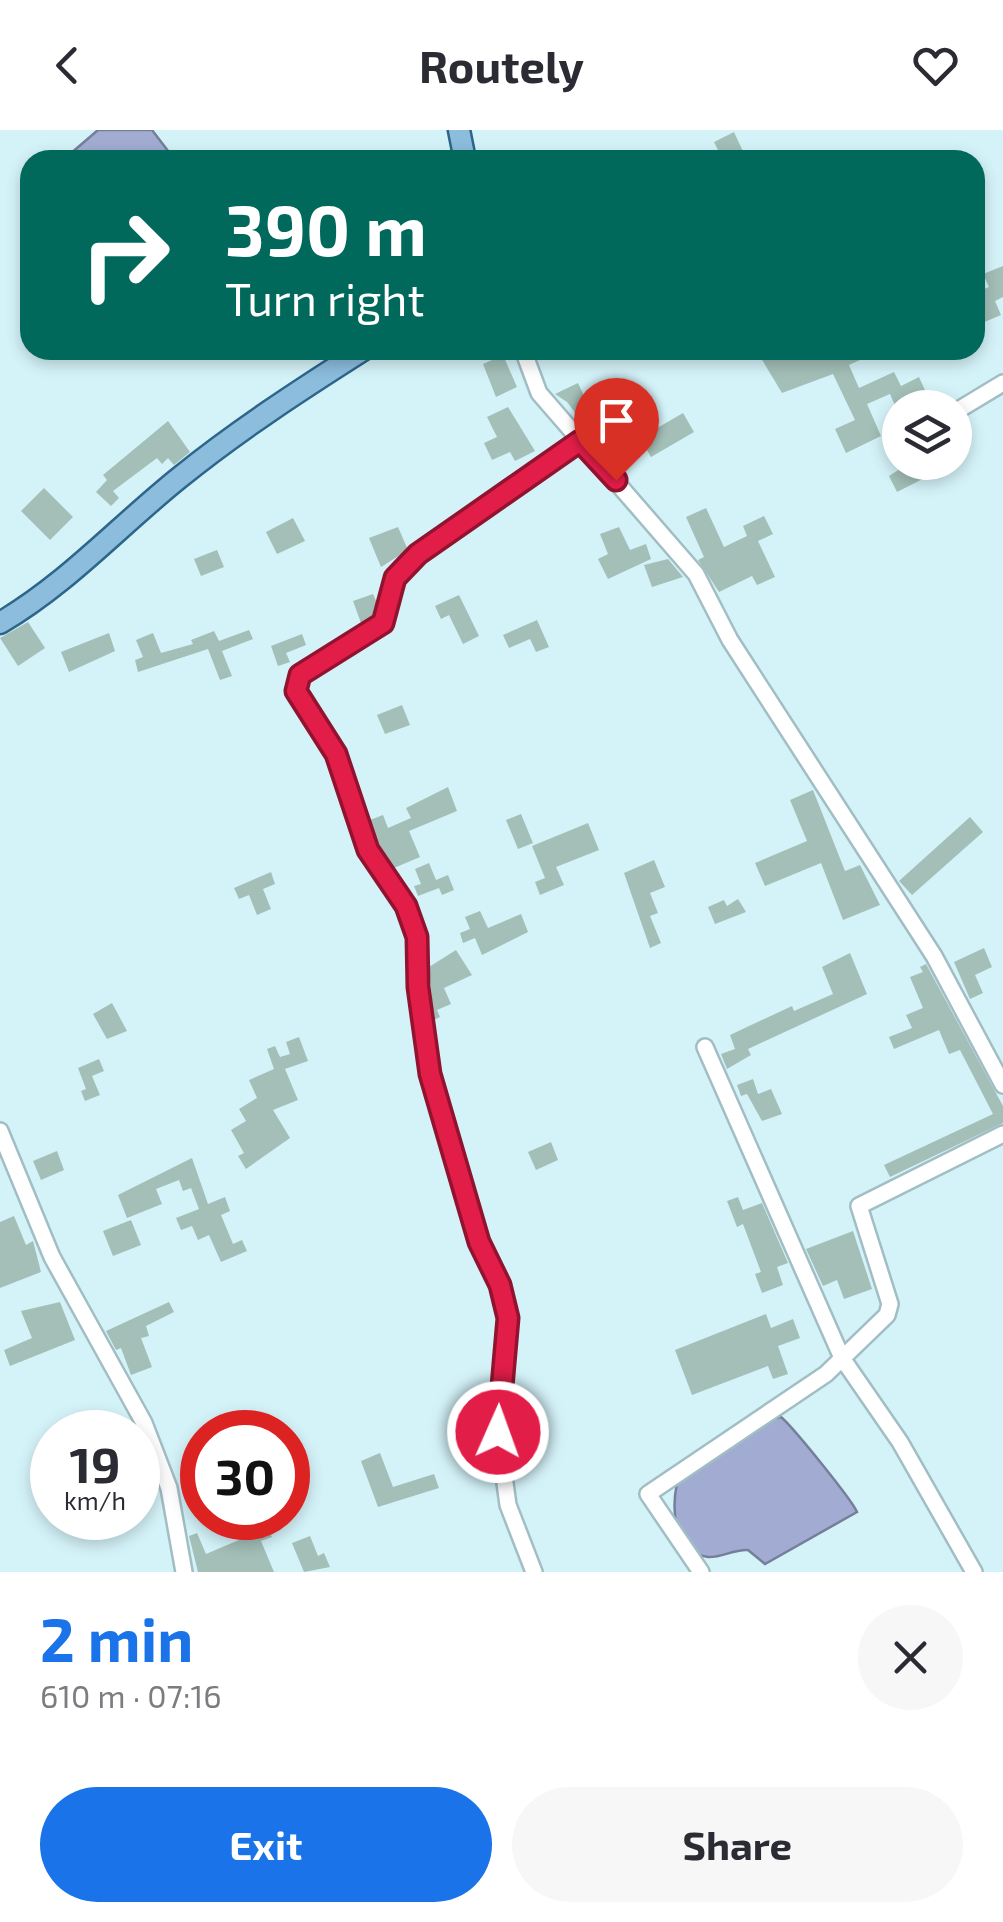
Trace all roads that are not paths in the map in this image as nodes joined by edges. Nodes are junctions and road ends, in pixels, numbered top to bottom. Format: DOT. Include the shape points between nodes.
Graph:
graph roads {
  1 [pos="347,360"];
  2 [pos="527,360"];
  3 [pos="1003,383"];
  4 [pos="972,402"];
  5 [pos="580,441"];
  6 [pos="0,623"];
  7 [pos="705,1047"];
  8 [pos="1003,1085"];
  9 [pos="0,1131"];
  10 [pos="1003,1134"];
  11 [pos="7,1174"];
  12 [pos="842,1358"];
  13 [pos="184,1572"];
  14 [pos="534,1572"];
  15 [pos="701,1572"];
  16 [pos="974,1572"];
  1 -- 6 [label="main road" via="234,436 65,581"];
  2 -- 5 [label="street" via="539,392"];
  3 -- 4 [label="street"];
  5 -- 8 [label="street" via="696,574 776,714 934,956"];
  5 -- 14 [label="street" via="418,554 395,578 383,623 300,675 296,691 336,754 368,850 406,906 417,937 430,1074 508,1318 498,1432 508,1505"];
  7 -- 12 [label="street"];
  9 -- 11 [label="street"];
  10 -- 12 [label="street" via="859,1206 890,1304 887,1315"];
  11 -- 13 [label="street" via="144,1422 169,1488"];
  12 -- 15 [label="street" via="648,1494"];
  12 -- 16 [label="street" via="900,1442"];
}
